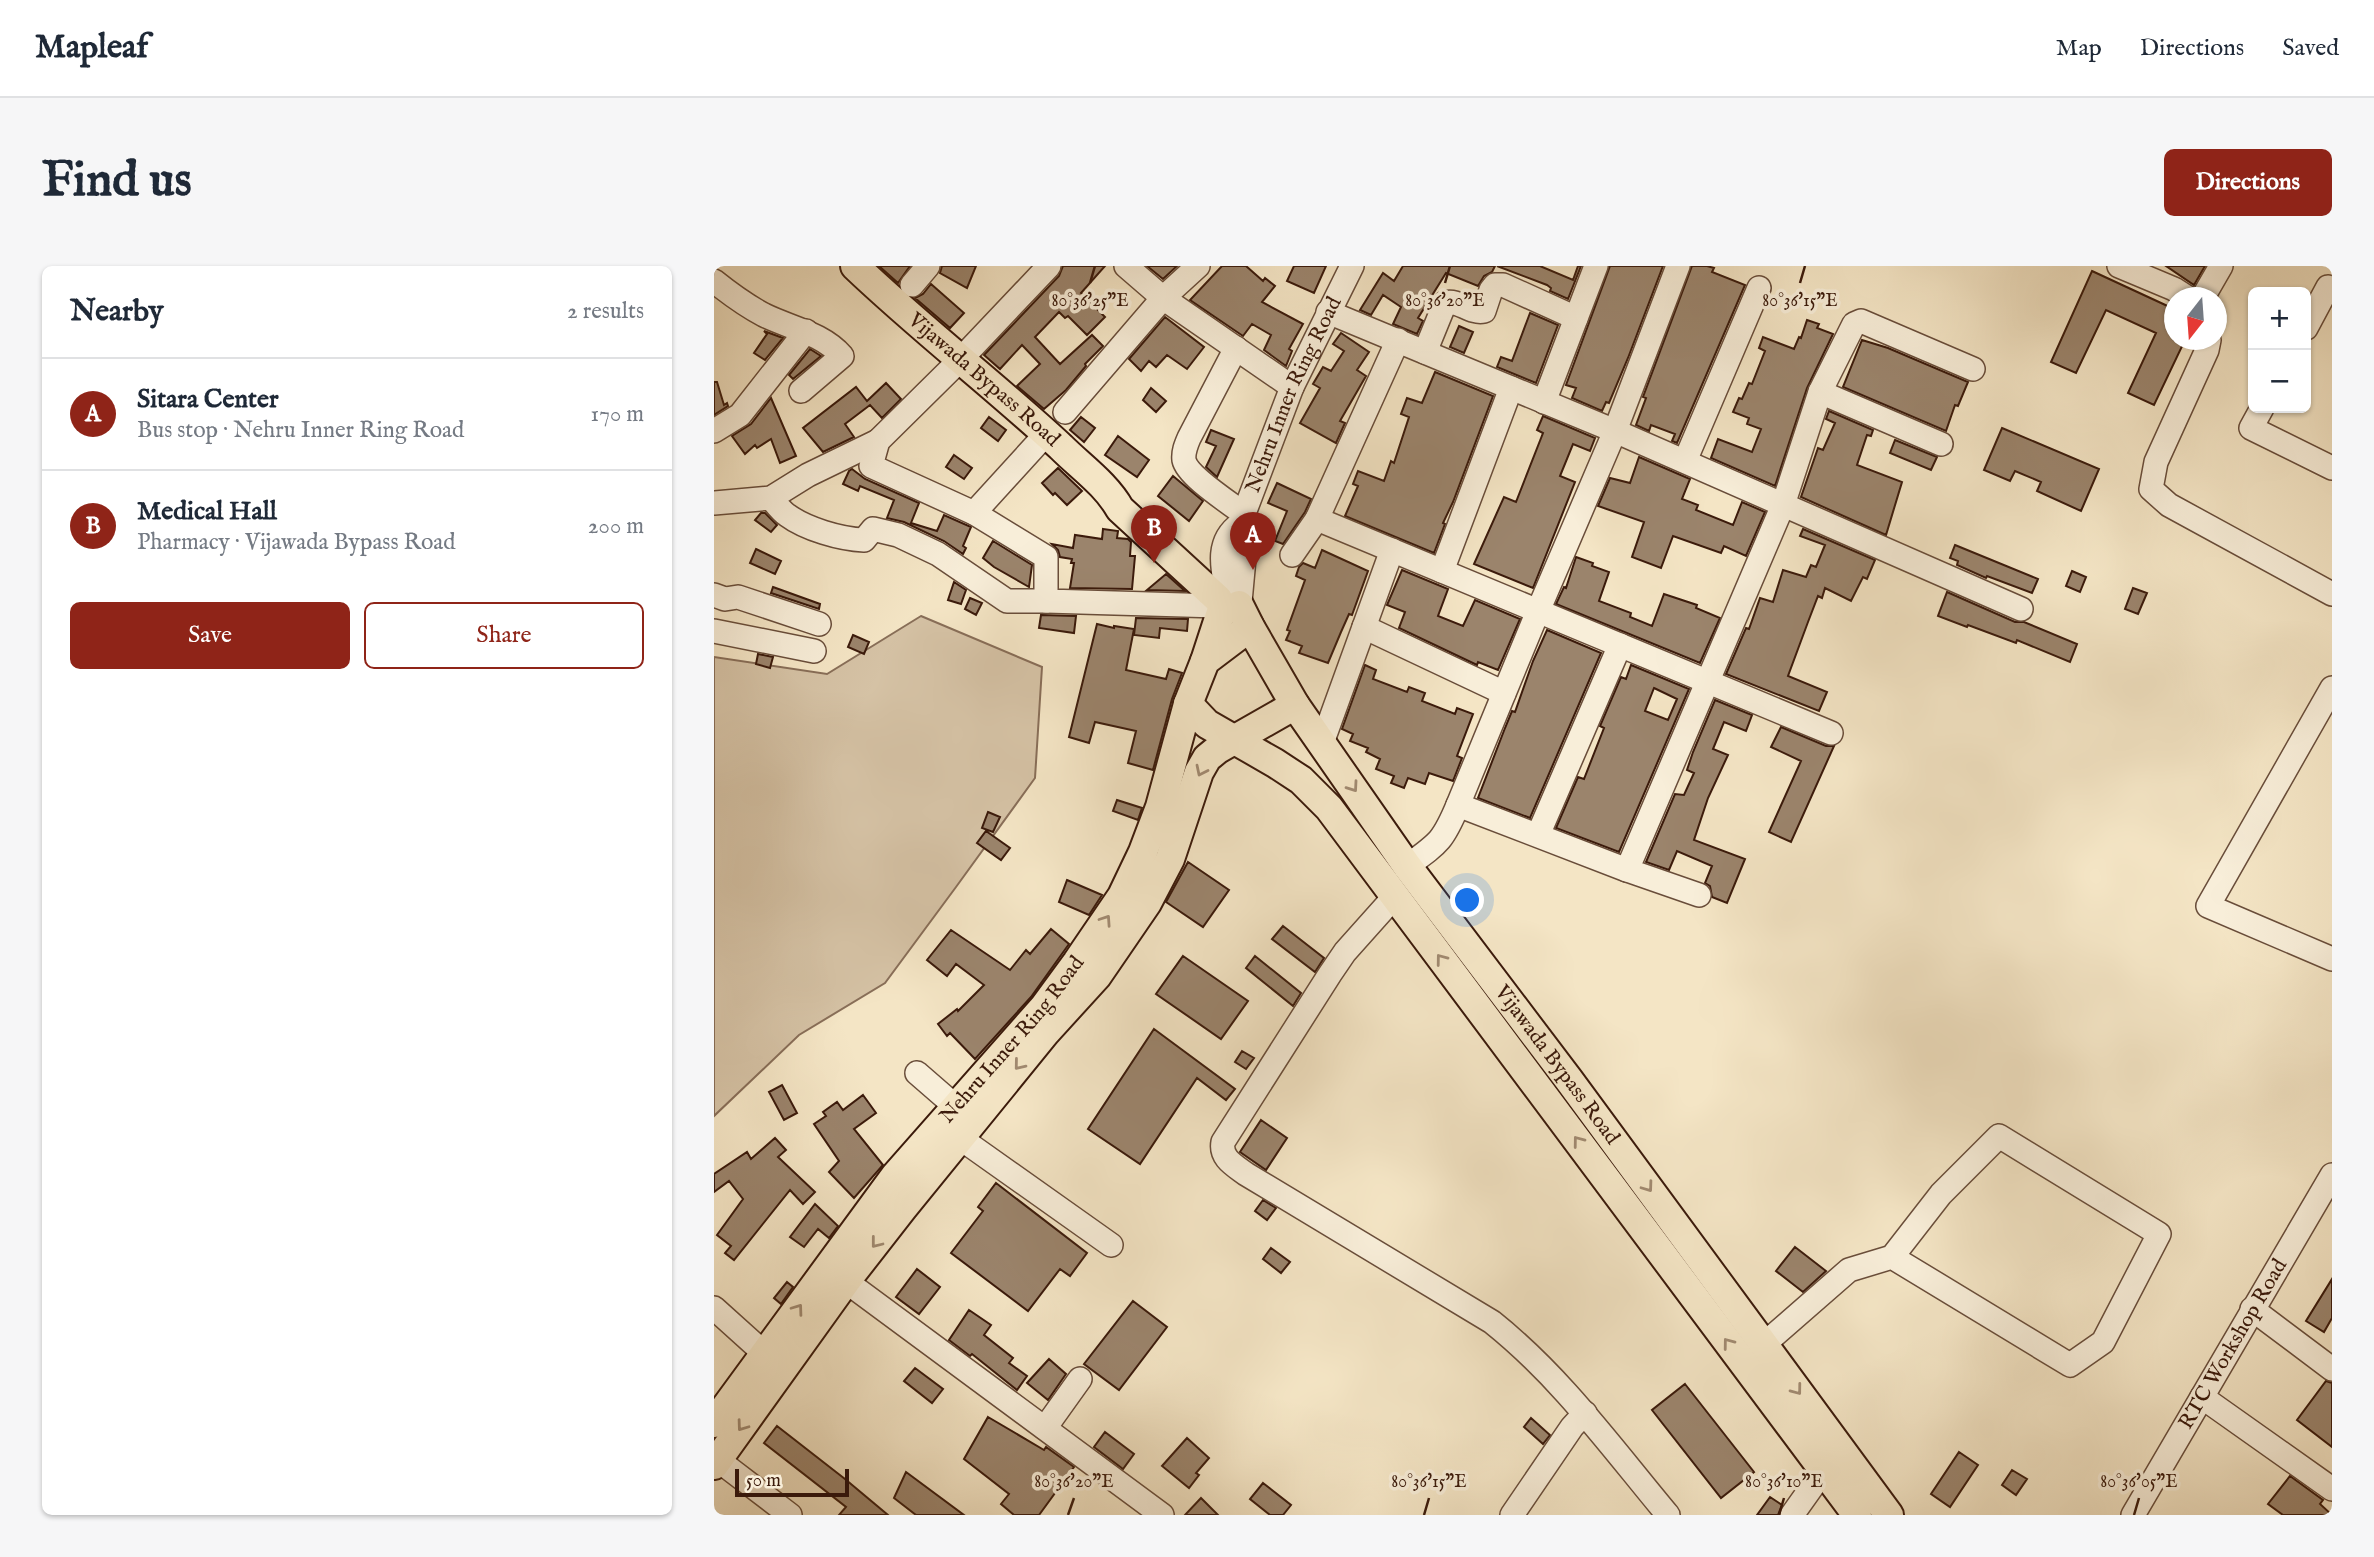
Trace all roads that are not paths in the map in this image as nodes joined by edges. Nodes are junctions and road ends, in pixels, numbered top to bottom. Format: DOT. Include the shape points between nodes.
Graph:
graph roads {
  1 [pos="855,266"];
  2 [pos="928,266"];
  3 [pos="1049,266"];
  4 [pos="1125,266"];
  5 [pos="1198,266"];
  6 [pos="1352,266"];
  7 [pos="1596,266"];
  8 [pos="1678,266"];
  9 [pos="2119,266"];
  10 [pos="2221,266"];
  11 [pos="714,281"];
  12 [pos="912,285"];
  13 [pos="2170,287"];
  14 [pos="2204,287"];
  15 [pos="1759,288"];
  16 [pos="2328,288"];
  17 [pos="1163,299"];
  18 [pos="1328,312"];
  19 [pos="1576,318"];
  20 [pos="2311,319"];
  21 [pos="806,331"];
  22 [pos="1398,340"];
  23 [pos="1236,348"];
  24 [pos="2207,350"];
  25 [pos="1425,352"];
  26 [pos="960,360"];
  27 [pos="1973,369"];
  28 [pos="1293,387"];
  29 [pos="1511,388"];
  30 [pos="801,391"];
  31 [pos="1820,392"];
  32 [pos="1544,402"];
  33 [pos="1065,412"];
  34 [pos="2259,413"];
  35 [pos="714,431"];
  36 [pos="1615,431"];
  37 [pos="1046,434"];
  38 [pos="878,441"];
  39 [pos="1941,444"];
  40 [pos="1685,461"];
  41 [pos="2332,468"];
  42 [pos="771,498"];
  43 [pos="714,503"];
  44 [pos="1783,505"];
  45 [pos="974,513"];
  46 [pos="1242,519"];
  47 [pos="1317,519"];
  48 [pos="1392,550"];
  49 [pos="1292,555"];
  50 [pos="1442,570"];
  51 [pos="2332,594"];
  52 [pos="714,595"];
  53 [pos="1046,601"];
  54 [pos="1230,606"];
  55 [pos="2021,609"];
  56 [pos="1538,611"];
  57 [pos="819,624"];
  58 [pos="1364,627"];
  59 [pos="714,631"];
  60 [pos="1620,645"];
  61 [pos="814,651"];
  62 [pos="1707,681"];
  63 [pos="2332,688"];
  64 [pos="1504,693"];
  65 [pos="1188,704"];
  66 [pos="1295,705"];
  67 [pos="1831,733"];
  68 [pos="1235,739"];
  69 [pos="1322,743"];
  70 [pos="1458,805"];
  71 [pos="1538,835"];
  72 [pos="1407,866"];
  73 [pos="1627,870"];
  74 [pos="1699,895"];
  75 [pos="1395,896"];
  76 [pos="2332,959"];
  77 [pos="917,1073"];
  78 [pos="955,1106"];
  79 [pos="960,1138"];
  80 [pos="1623,1153"];
  81 [pos="2332,1175"];
  82 [pos="1604,1176"];
  83 [pos="1111,1245"];
  84 [pos="1892,1257"];
  85 [pos="837,1274"];
  86 [pos="714,1308"];
  87 [pos="2252,1309"];
  88 [pos="765,1354"];
  89 [pos="1760,1355"];
  90 [pos="2332,1369"];
  91 [pos="1080,1379"];
  92 [pos="2202,1396"];
  93 [pos="1585,1413"];
  94 [pos="714,1423"];
  95 [pos="1045,1428"];
  96 [pos="716,1462"];
  97 [pos="1824,1470"];
  98 [pos="2330,1485"];
  99 [pos="1655,1510"];
  100 [pos="790,1515"];
  101 [pos="1161,1515"];
  102 [pos="1512,1515"];
  103 [pos="1792,1515"];
  104 [pos="1857,1515"];
  105 [pos="1889,1515"];
  106 [pos="2133,1515"];
  1 -- 26 [label="main road, Vijawada Bypass Road"];
  2 -- 12 [label="street"];
  3 -- 26 [label="street"];
  4 -- 17 [label="street"];
  5 -- 17 [label="street"];
  6 -- 18 [label="street, Nehru Inner Ring Road"];
  7 -- 19 [label="street"];
  8 -- 36 [label="street"];
  9 -- 13 [label="street"];
  10 -- 14 [label="street"];
  11 -- 21 [label="street" via="764,315"];
  15 -- 40 [label="street"];
  16 -- 20 [label="street"];
  17 -- 23 [label="street"];
  17 -- 33 [label="street"];
  18 -- 22 [label="street"];
  18 -- 28 [label="street, Nehru Inner Ring Road"];
  19 -- 25 [label="street" via="1495,285 1484,311 1445,303"];
  19 -- 32 [label="street"];
  21 -- 30 [label="street" via="834,346 842,356"];
  21 -- 35 [label="street" via="740,415"];
  22 -- 25 [label="street"];
  22 -- 47 [label="street"];
  23 -- 28 [label="street"];
  23 -- 46 [label="street" via="1189,438 1184,463"];
  24 -- 51 [label="street" via="2156,462 2151,489 2169,505"];
  25 -- 29 [label="street"];
  26 -- 37 [label="main road, Vijawada Bypass Road"];
  26 -- 38 [label="street"];
  27 -- 31 [label="street" via="1861,321 1854,324"];
  28 -- 46 [label="street, Nehru Inner Ring Road"];
  29 -- 32 [label="street"];
  29 -- 50 [label="street"];
  31 -- 39 [label="street"];
  31 -- 44 [label="street"];
  32 -- 36 [label="street"];
  34 -- 41 [label="street" via="2251,428"];
  36 -- 40 [label="street"];
  36 -- 56 [label="street"];
  37 -- 45 [label="street"];
  37 -- 54 [label="main road, Vijawada Bypass Road" via="1112,495 1120,509"];
  38 -- 42 [label="street"];
  38 -- 45 [label="street" via="871,466"];
  40 -- 44 [label="street"];
  42 -- 43 [label="street"];
  42 -- 53 [label="street" via="786,515 854,540 864,540 873,529 898,535 938,554 1007,601"];
  44 -- 55 [label="street"];
  44 -- 62 [label="street"];
  45 -- 53 [label="street" via="1046,557"];
  46 -- 54 [label="street, Nehru Inner Ring Road" via="1220,556"];
  47 -- 48 [label="street"];
  47 -- 49 [label="street"];
  48 -- 50 [label="street"];
  48 -- 58 [label="street"];
  50 -- 56 [label="street"];
  52 -- 57 [label="street" via="738,597"];
  53 -- 54 [label="street"];
  54 -- 65 [label="main road, Nehru Inner Ring Road"];
  54 -- 66 [label="main road, Vijawada Bypass Road"];
  56 -- 60 [label="street"];
  56 -- 64 [label="street"];
  58 -- 64 [label="street"];
  58 -- 69 [label="street"];
  59 -- 61 [label="street"];
  60 -- 62 [label="street"];
  60 -- 71 [label="street"];
  62 -- 67 [label="street"];
  62 -- 73 [label="street"];
  63 -- 76 [label="street" via="2208,906"];
  64 -- 70 [label="street"];
  65 -- 68 [label="main road, Vijawada Bypass Road" via="1207,724"];
  78 -- 65 [label="main road, Nehru Inner Ring Road, one-way" via="1044,1007 1122,896 1160,807"];
  66 -- 68 [label="main road, Nehru Inner Ring Road"];
  66 -- 69 [label="main road, Vijawada Bypass Road"];
  68 -- 75 [label="main road, Vijawada Bypass Road" via="1301,780 1329,808"];
  68 -- 79 [label="main road, Nehru Inner Ring Road, one-way" via="1207,758 1170,859 1147,903 1097,976"];
  69 -- 72 [label="main road, Vijawada Bypass Road, one-way"];
  70 -- 71 [label="street"];
  70 -- 72 [label="street" via="1443,838"];
  71 -- 73 [label="street"];
  72 -- 80 [label="main road, Vijawada Bypass Road"];
  73 -- 74 [label="street"];
  82 -- 75 [label="main road, Vijawada Bypass Road, one-way"];
  75 -- 93 [label="street" via="1330,974 1221,1150 1246,1174 1492,1322 1537,1360"];
  77 -- 78 [label="street"];
  78 -- 85 [label="main road, Nehru Inner Ring Road" via="895,1176"];
  79 -- 83 [label="street"];
  79 -- 85 [label="main road, Nehru Inner Ring Road, one-way"];
  80 -- 82 [label="street"];
  80 -- 89 [label="main road, Vijawada Bypass Road, one-way"];
  81 -- 87 [label="street, RTC Workshop Road"];
  89 -- 82 [label="main road, Vijawada Bypass Road, one-way"];
  84 -- 84 [label="street" via="1941,1194 1999,1136 2159,1234 2104,1342 2070,1365"];
  84 -- 89 [label="street" via="1849,1270"];
  88 -- 85 [label="main road, Nehru Inner Ring Road, one-way"];
  85 -- 95 [label="street"];
  85 -- 96 [label="main road, Nehru Inner Ring Road, one-way"];
  86 -- 88 [label="street"];
  87 -- 90 [label="street"];
  87 -- 92 [label="street, RTC Workshop Road"];
  88 -- 94 [label="main road, Nehru Inner Ring Road"];
  89 -- 97 [label="main road, Vijawada Bypass Road"];
  89 -- 105 [label="main road, Vijawada Bypass Road, one-way"];
  91 -- 95 [label="street"];
  92 -- 98 [label="street"];
  92 -- 106 [label="street, RTC Workshop Road"];
  93 -- 99 [label="street"];
  93 -- 102 [label="street"];
  95 -- 101 [label="street"];
  96 -- 100 [label="street"];
  97 -- 103 [label="street"];
  97 -- 104 [label="main road, Vijawada Bypass Road"];
}
